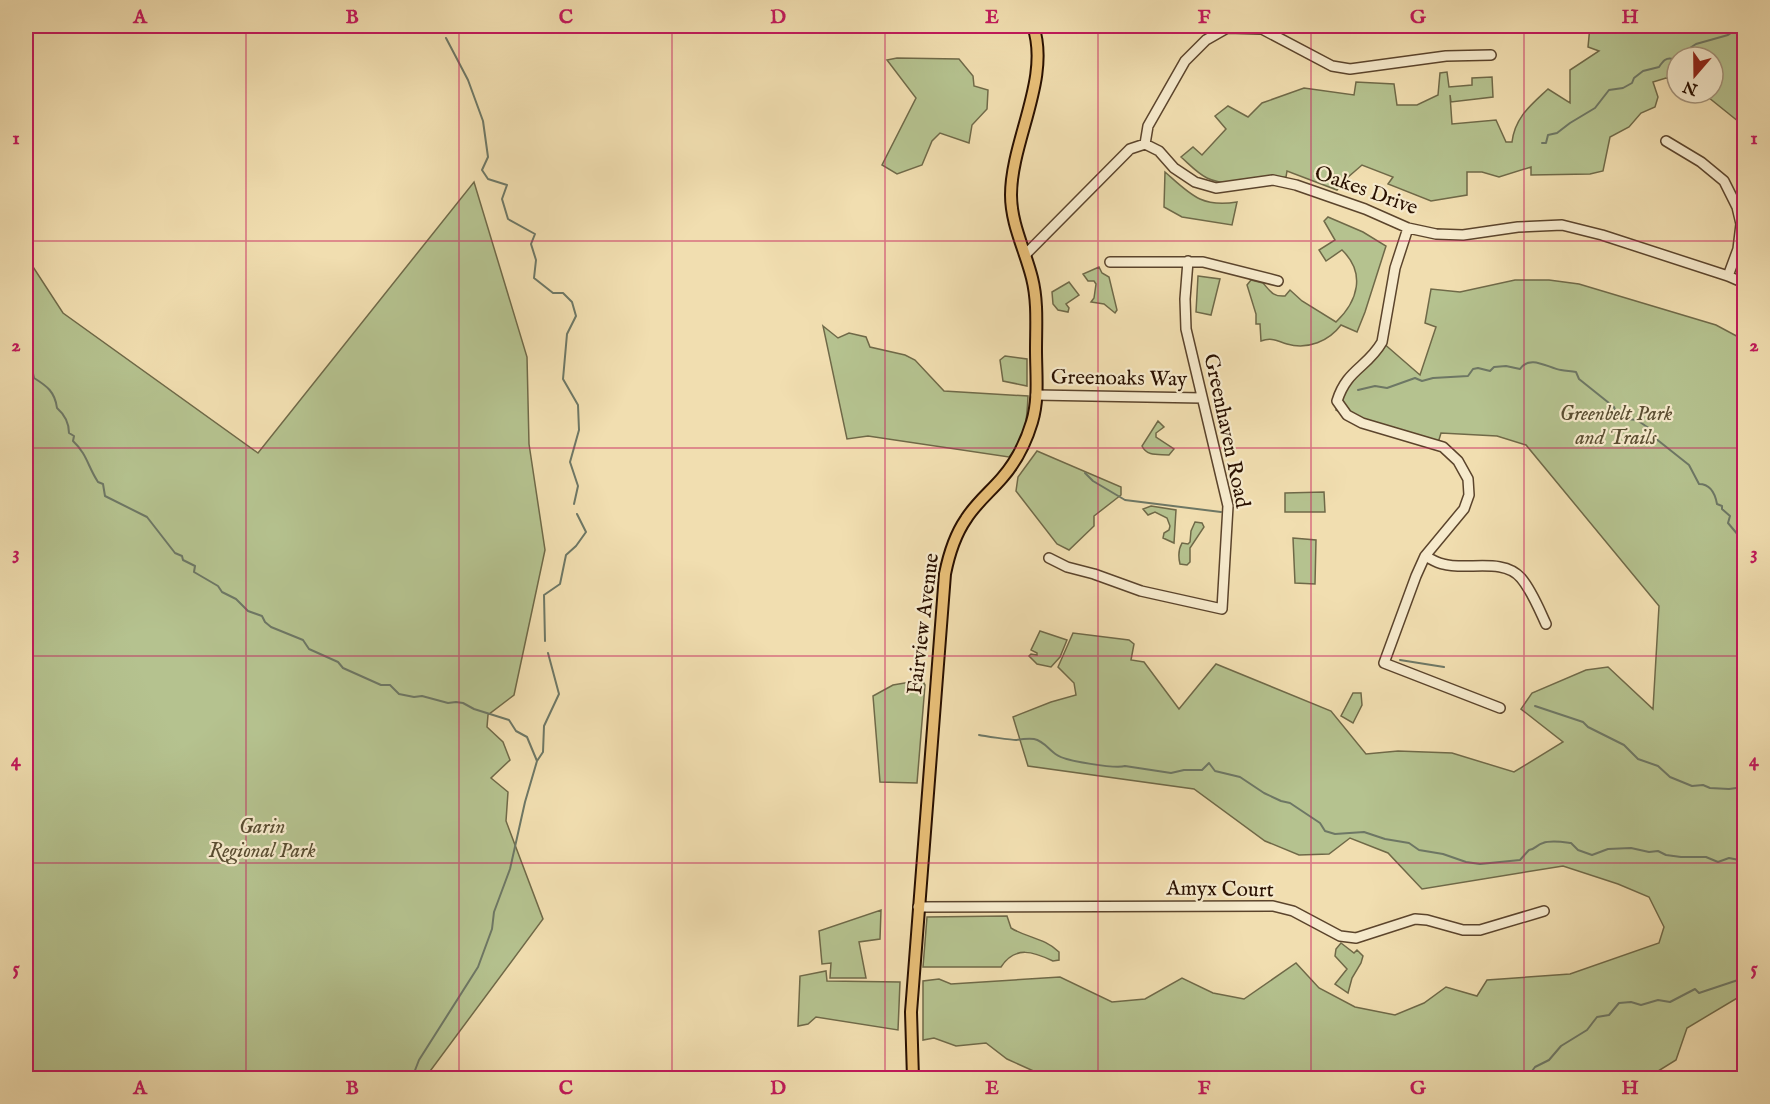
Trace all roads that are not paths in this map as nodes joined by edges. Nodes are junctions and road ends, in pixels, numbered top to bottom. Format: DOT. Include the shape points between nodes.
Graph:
graph roads {
  1 [pos="1032,26"];
  2 [pos="1491,55"];
  3 [pos="1666,141"];
  4 [pos="1145,144"];
  5 [pos="1408,228"];
  6 [pos="1025,255"];
  7 [pos="1188,261"];
  8 [pos="1110,262"];
  9 [pos="1728,276"];
  10 [pos="1278,281"];
  11 [pos="1744,283"];
  12 [pos="1036,395"];
  13 [pos="1202,398"];
  14 [pos="1425,556"];
  15 [pos="1049,558"];
  16 [pos="1546,624"];
  17 [pos="1500,708"];
  18 [pos="918,907"];
  19 [pos="1544,911"];
  20 [pos="913,1078"];
  1 -- 6 [label="main road, Fairview Avenue" via="1036,72 1011,190"];
  2 -- 4 [label="street" via="1446,56 1350,69 1332,66 1262,29 1227,28 1206,40 1185,61 1148,126"];
  3 -- 9 [label="street" via="1724,181 1737,207 1741,225 1738,249"];
  4 -- 5 [label="street, Oakes Drive" via="1195,182 1216,188 1273,180 1365,209"];
  4 -- 6 [label="street" via="1130,149"];
  5 -- 9 [label="street, Oakes Drive" via="1463,235 1562,225"];
  5 -- 14 [label="street" via="1395,268 1382,342 1349,376 1337,401 1347,415 1362,423 1443,447 1458,461 1468,479 1464,509"];
  6 -- 12 [label="main road, Fairview Avenue" via="1036,303"];
  7 -- 8 [label="street"];
  7 -- 10 [label="street"];
  7 -- 13 [label="street, Greenhaven Road" via="1186,329"];
  9 -- 11 [label="street, Oakes Drive"];
  12 -- 13 [label="street, Greenoaks Way"];
  12 -- 18 [label="main road, Fairview Avenue" via="1032,421 1016,460 966,519 948,558"];
  13 -- 15 [label="street, Greenhaven Road" via="1228,507 1222,609 1141,591"];
  14 -- 16 [label="street" via="1444,565 1497,567 1513,572 1521,577"];
  14 -- 17 [label="street" via="1384,663"];
  18 -- 19 [label="street, Amyx Court" via="1273,906 1293,911 1340,936 1356,938 1415,919 1480,930"];
  18 -- 20 [label="main road, Fairview Avenue" via="911,1011"];
}
